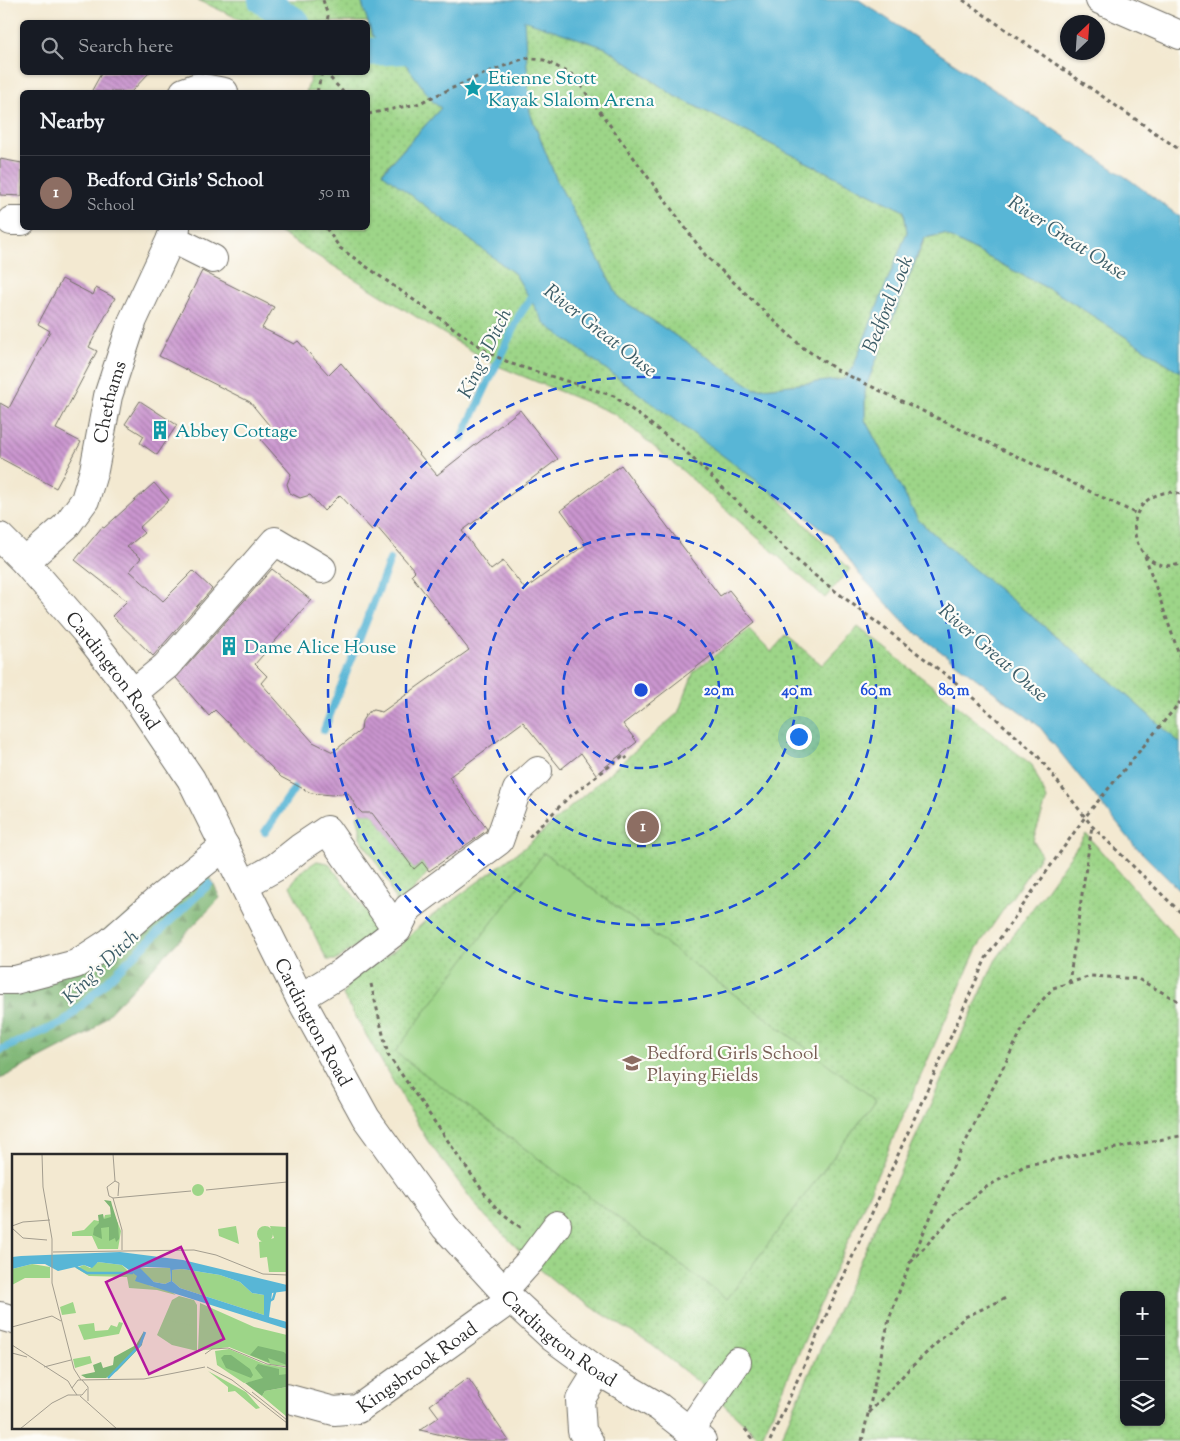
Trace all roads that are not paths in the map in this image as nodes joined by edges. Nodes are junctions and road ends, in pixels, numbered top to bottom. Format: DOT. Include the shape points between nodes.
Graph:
graph roads {
  1 [pos="1100,0"];
  2 [pos="1180,35"];
  3 [pos="190,90"];
  4 [pos="214,90"];
  5 [pos="174,233"];
  6 [pos="213,259"];
  7 [pos="0,537"];
  8 [pos="25,562"];
  9 [pos="322,569"];
  10 [pos="133,693"];
  11 [pos="538,771"];
  12 [pos="225,846"];
  13 [pos="244,886"];
  14 [pos="397,930"];
  15 [pos="0,980"];
  16 [pos="300,998"];
  17 [pos="556,1225"];
  18 [pos="507,1295"];
  19 [pos="737,1362"];
  20 [pos="598,1371"];
  21 [pos="288,1399"];
  22 [pos="696,1436"];
  23 [pos="589,1441"];
  1 -- 2 [label="street"];
  3 -- 4 [label="street" via="198,87"];
  5 -- 6 [label="street"];
  5 -- 8 [label="street, Chethams" via="132,320 108,396 85,500 66,526"];
  7 -- 8 [label="street, Cardington Road"];
  8 -- 10 [label="street, Cardington Road"];
  9 -- 10 [label="street" via="275,541 166,666"];
  10 -- 12 [label="street, Cardington Road" via="191,779"];
  11 -- 14 [label="street" via="517,790 498,841 408,908"];
  12 -- 13 [label="street, Cardington Road"];
  12 -- 15 [label="street" via="110,942 76,964 15,980"];
  13 -- 14 [label="street" via="327,830"];
  13 -- 16 [label="street, Cardington Road"];
  14 -- 16 [label="street" via="341,973"];
  16 -- 18 [label="street, Cardington Road" via="366,1118 445,1227"];
  17 -- 18 [label="street, Kingsbrook Road"];
  18 -- 20 [label="street, Cardington Road" via="553,1338"];
  18 -- 21 [label="street, Kingsbrook Road" via="358,1409 334,1411"];
  19 -- 22 [label="street"];
  20 -- 22 [label="street, Cardington Road" via="659,1407"];
  20 -- 23 [label="street" via="580,1400 582,1431"];
}
